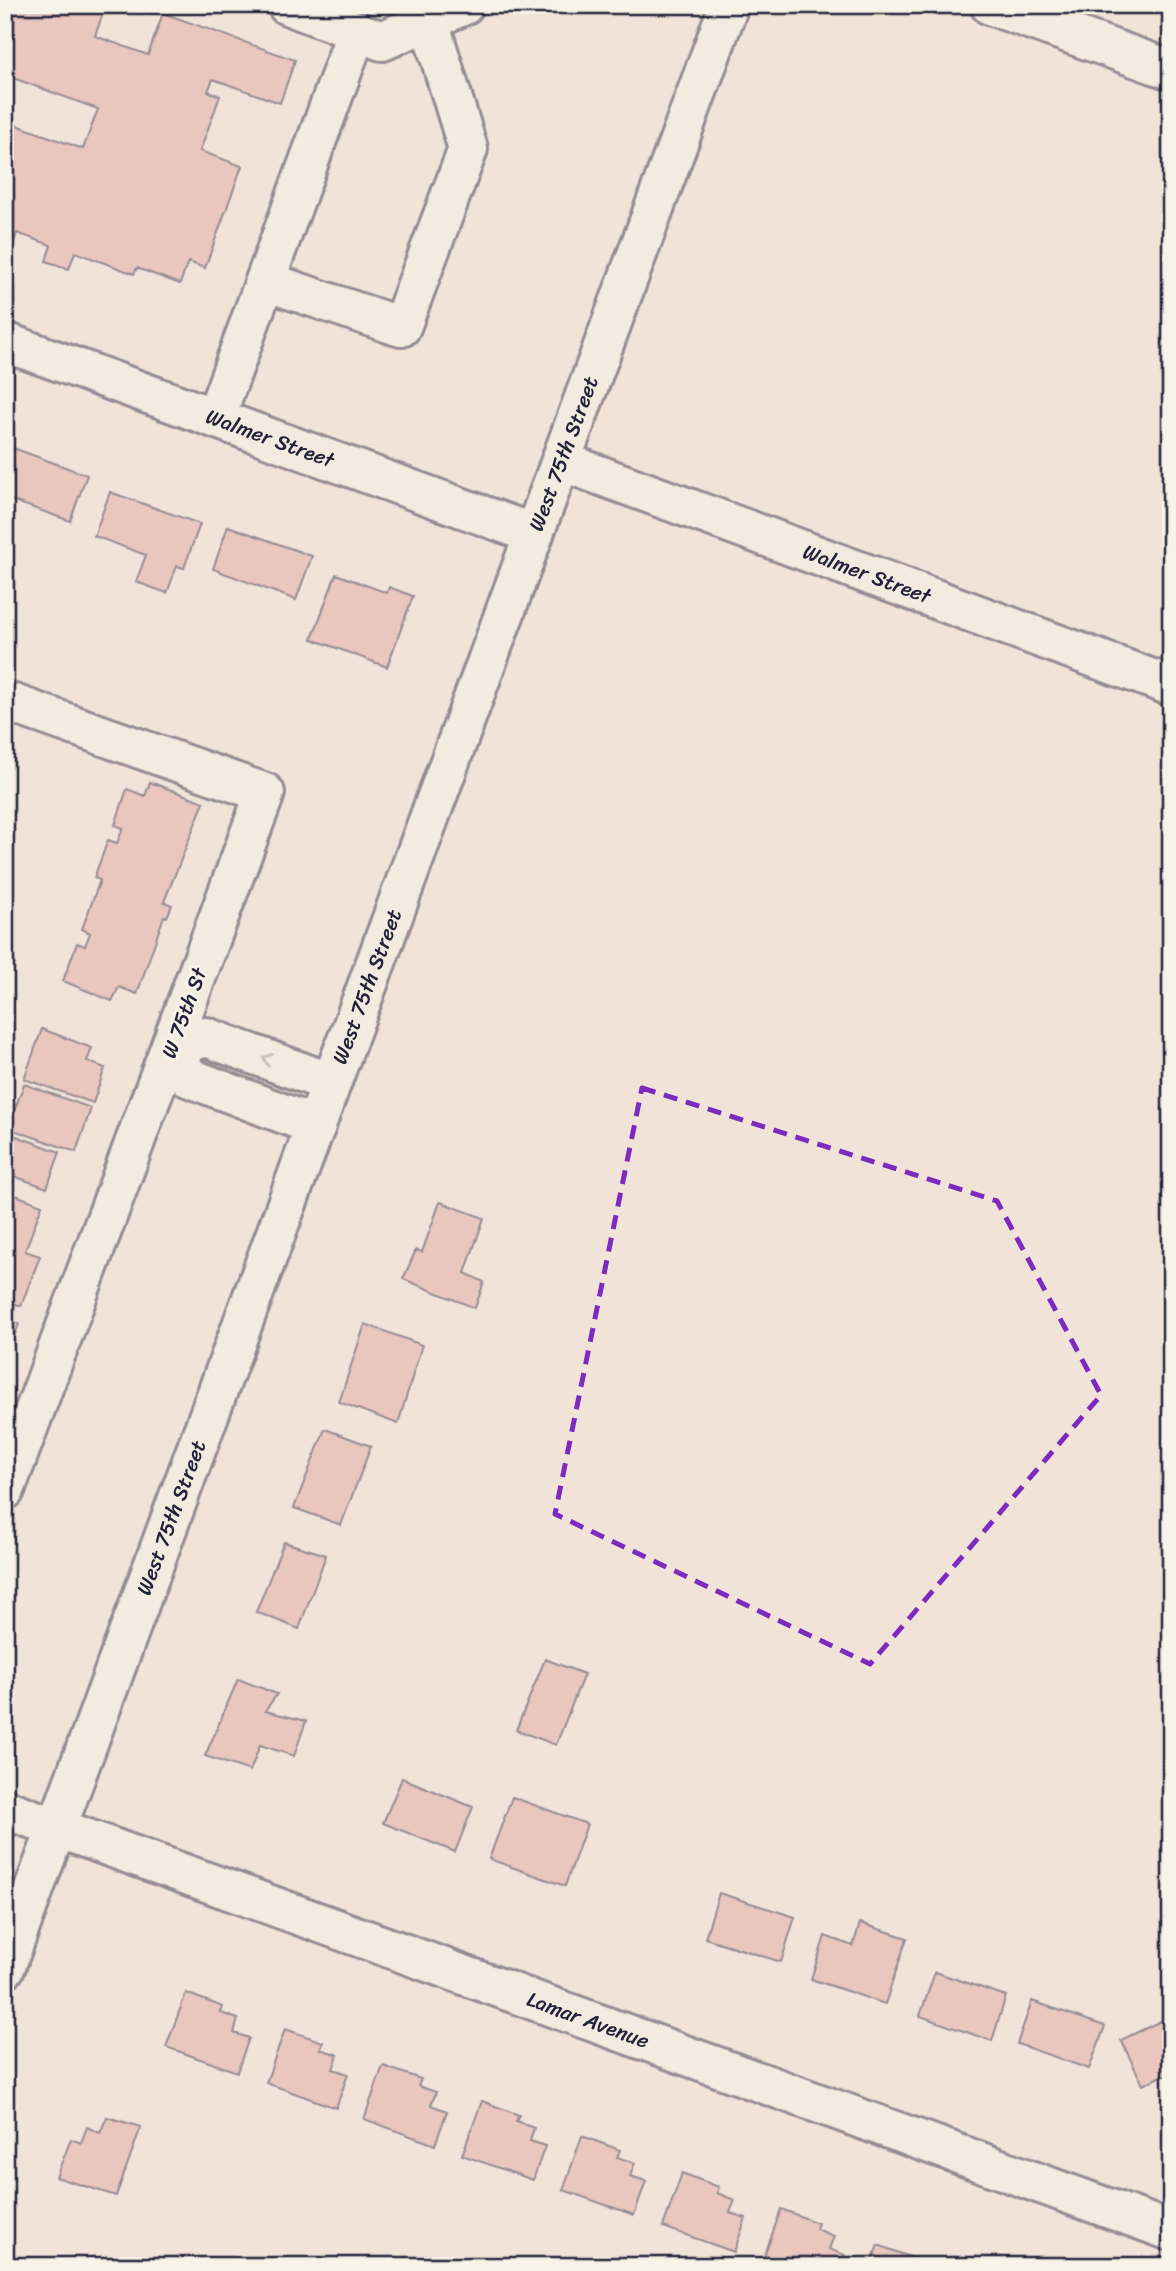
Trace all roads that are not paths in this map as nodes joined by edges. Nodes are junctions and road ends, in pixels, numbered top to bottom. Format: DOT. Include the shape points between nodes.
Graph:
graph roads {
  1 [pos="287,5"];
  2 [pos="464,5"];
  3 [pos="729,5"];
  4 [pos="990,5"];
  5 [pos="429,21"];
  6 [pos="357,31"];
  7 [pos="1171,70"];
  8 [pos="265,281"];
  9 [pos="5,342"];
  10 [pos="215,418"];
  11 [pos="561,461"];
  12 [pos="534,534"];
  13 [pos="1171,686"];
  14 [pos="5,701"];
  15 [pos="170,1049"];
  16 [pos="331,1083"];
  17 [pos="316,1125"];
  18 [pos="5,1490"];
  19 [pos="5,1809"];
  20 [pos="57,1828"];
  21 [pos="5,1968"];
  22 [pos="1171,2231"];
  1 -- 6 [label="street"];
  2 -- 5 [label="street"];
  3 -- 11 [label="street, West 75th Street"];
  4 -- 7 [label="street"];
  5 -- 6 [label="street" via="382,41"];
  5 -- 8 [label="street" via="468,149 401,327"];
  6 -- 8 [label="street"];
  8 -- 10 [label="street"];
  9 -- 10 [label="street, Walmer Street"];
  10 -- 12 [label="street, Walmer Street"];
  11 -- 12 [label="street, West 75th Street"];
  11 -- 13 [label="street, Walmer Street"];
  12 -- 16 [label="street, West 75th Street"];
  14 -- 15 [label="street, W 75th St" via="265,793"];
  16 -- 15 [label="street, one-way" via="206,1037"];
  15 -- 17 [label="street" via="190,1078"];
  15 -- 18 [label="street, W 75th St"];
  16 -- 17 [label="street, West 75th Street"];
  17 -- 20 [label="street, West 75th Street"];
  19 -- 20 [label="street, Lamar Avenue"];
  20 -- 21 [label="street, West 75th Street"];
  20 -- 22 [label="street, Lamar Avenue"];
}
